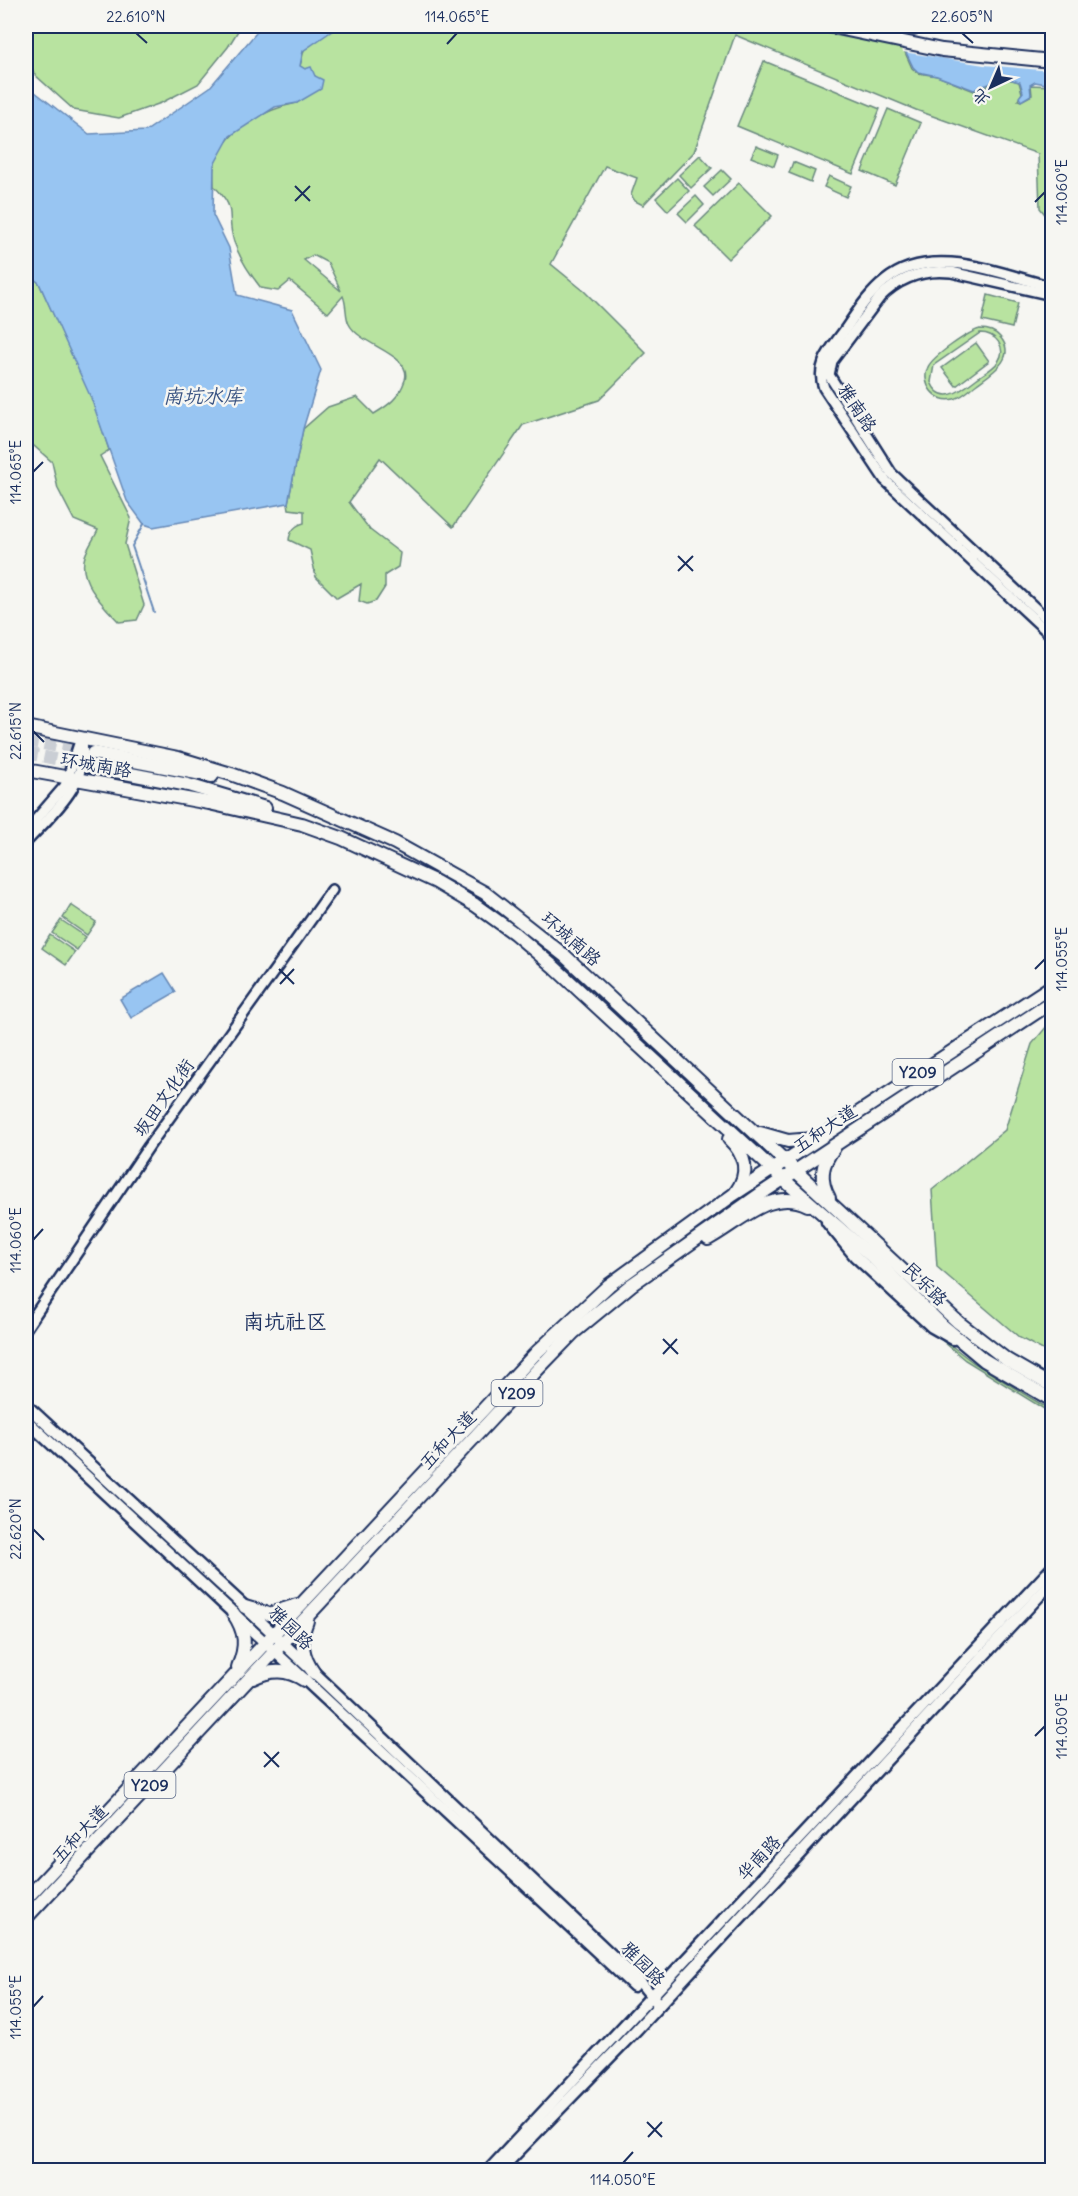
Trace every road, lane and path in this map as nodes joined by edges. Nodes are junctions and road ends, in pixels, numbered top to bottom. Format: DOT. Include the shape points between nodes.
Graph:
graph roads {
  1 [pos="828,26"];
  2 [pos="1053,61"];
  3 [pos="1053,286"];
  4 [pos="1053,295"];
  5 [pos="1053,624"];
  6 [pos="1053,636"];
  7 [pos="26,727"];
  8 [pos="81,738"];
  9 [pos="93,753"];
  10 [pos="89,766"];
  11 [pos="26,771"];
  12 [pos="72,779"];
  13 [pos="284,793"];
  14 [pos="302,824"];
  15 [pos="26,831"];
  16 [pos="26,842"];
  17 [pos="332,890"];
  18 [pos="1053,986"];
  19 [pos="1053,1002"];
  20 [pos="709,1090"];
  21 [pos="699,1101"];
  22 [pos="748,1126"];
  23 [pos="822,1136"];
  24 [pos="845,1137"];
  25 [pos="785,1161"];
  26 [pos="772,1169"];
  27 [pos="795,1170"];
  28 [pos="783,1179"];
  29 [pos="733,1195"];
  30 [pos="835,1207"];
  31 [pos="820,1212"];
  32 [pos="668,1260"];
  33 [pos="26,1328"];
  34 [pos="1053,1386"];
  35 [pos="1053,1400"];
  36 [pos="26,1405"];
  37 [pos="26,1420"];
  38 [pos="1053,1568"];
  39 [pos="212,1576"];
  40 [pos="1053,1582"];
  41 [pos="203,1585"];
  42 [pos="305,1600"];
  43 [pos="239,1610"];
  44 [pos="312,1613"];
  45 [pos="269,1638"];
  46 [pos="279,1648"];
  47 [pos="309,1676"];
  48 [pos="231,1678"];
  49 [pos="242,1686"];
  50 [pos="26,1899"];
  51 [pos="26,1918"];
  52 [pos="653,2000"];
  53 [pos="489,2170"];
  54 [pos="500,2170"];
  1 -- 2 [label="main road" via="942,50"];
  3 -- 6 [label="street, 雅南路" via="947,262 921,262 907,267 885,281 867,301 824,359 820,378 885,480"];
  4 -- 5 [label="street, 雅南路" via="951,272 913,275 888,288 880,297 832,361 829,375 891,473"];
  7 -- 8 [label="main road, 环城南路"];
  8 -- 12 [label="street"];
  8 -- 13 [label="main road, 环城南路" via="178,758"];
  9 -- 13 [label="main road, 环城南路"];
  10 -- 14 [label="main road, 环城南路" via="218,792"];
  11 -- 12 [label="main road, 环城南路"];
  12 -- 14 [label="main road, 环城南路"];
  12 -- 15 [label="street"];
  12 -- 16 [label="street" via="63,801"];
  13 -- 20 [label="main road, 环城南路" via="395,843 485,893 565,956"];
  14 -- 21 [label="main road, 环城南路" via="436,882 475,905 554,967"];
  17 -- 33 [label="street, 坂田文化街" via="149,1146"];
  18 -- 23 [label="main road, 五和大道 / Y209"];
  19 -- 24 [label="main road, 五和大道 / Y209"];
  20 -- 21 [label="main road"];
  20 -- 22 [label="main road, 环城南路"];
  21 -- 26 [label="main road, 环城南路"];
  21 -- 29 [label="main road" via="743,1156 745,1176"];
  22 -- 23 [label="main road" via="788,1141 810,1141"];
  22 -- 25 [label="main road, 环城南路"];
  23 -- 25 [label="main road, 五和大道 / Y209"];
  24 -- 27 [label="main road, 五和大道 / Y209"];
  24 -- 30 [label="main road" via="826,1159 822,1173 824,1188"];
  25 -- 26 [label="main road, 五和大道 / Y209"];
  25 -- 27 [label="main road, 环城南路"];
  26 -- 28 [label="main road, 环城南路"];
  26 -- 29 [label="main road, 五和大道 / Y209"];
  27 -- 28 [label="main road, 五和大道 / Y209"];
  27 -- 30 [label="main road, 民乐路"];
  28 -- 31 [label="main road, 民乐路"];
  28 -- 32 [label="main road, 五和大道 / Y209"];
  29 -- 42 [label="main road, 五和大道 / Y209" via="624,1274 561,1327"];
  30 -- 34 [label="main road, 民乐路" via="981,1342"];
  31 -- 32 [label="main road" via="793,1199 772,1200"];
  31 -- 35 [label="main road, 民乐路" via="964,1344"];
  32 -- 44 [label="main road, 五和大道 / Y209" via="574,1332"];
  36 -- 39 [label="main road, 雅园路"];
  37 -- 41 [label="main road, 雅园路"];
  38 -- 52 [label="main road, 华南路"];
  39 -- 41 [label="main road"];
  39 -- 43 [label="main road, 雅园路"];
  40 -- 52 [label="main road, 华南路"];
  41 -- 43 [label="main road, 雅园路"];
  42 -- 43 [label="main road" via="274,1614"];
  42 -- 45 [label="main road, 五和大道 / Y209"];
  43 -- 45 [label="main road, 雅园路"];
  43 -- 48 [label="main road" via="245,1647"];
  44 -- 46 [label="main road, 五和大道 / Y209"];
  44 -- 47 [label="main road" via="302,1641"];
  45 -- 46 [label="main road, 雅园路"];
  45 -- 48 [label="main road, 五和大道 / Y209"];
  46 -- 47 [label="main road, 雅园路"];
  46 -- 49 [label="main road, 五和大道 / Y209"];
  47 -- 49 [label="main road" via="280,1671 256,1677"];
  47 -- 52 [label="main road, 雅园路"];
  48 -- 50 [label="main road, 五和大道 / Y209"];
  49 -- 51 [label="main road, 五和大道 / Y209"];
  52 -- 53 [label="main road, 华南路"];
  52 -- 54 [label="main road, 华南路"];
}
